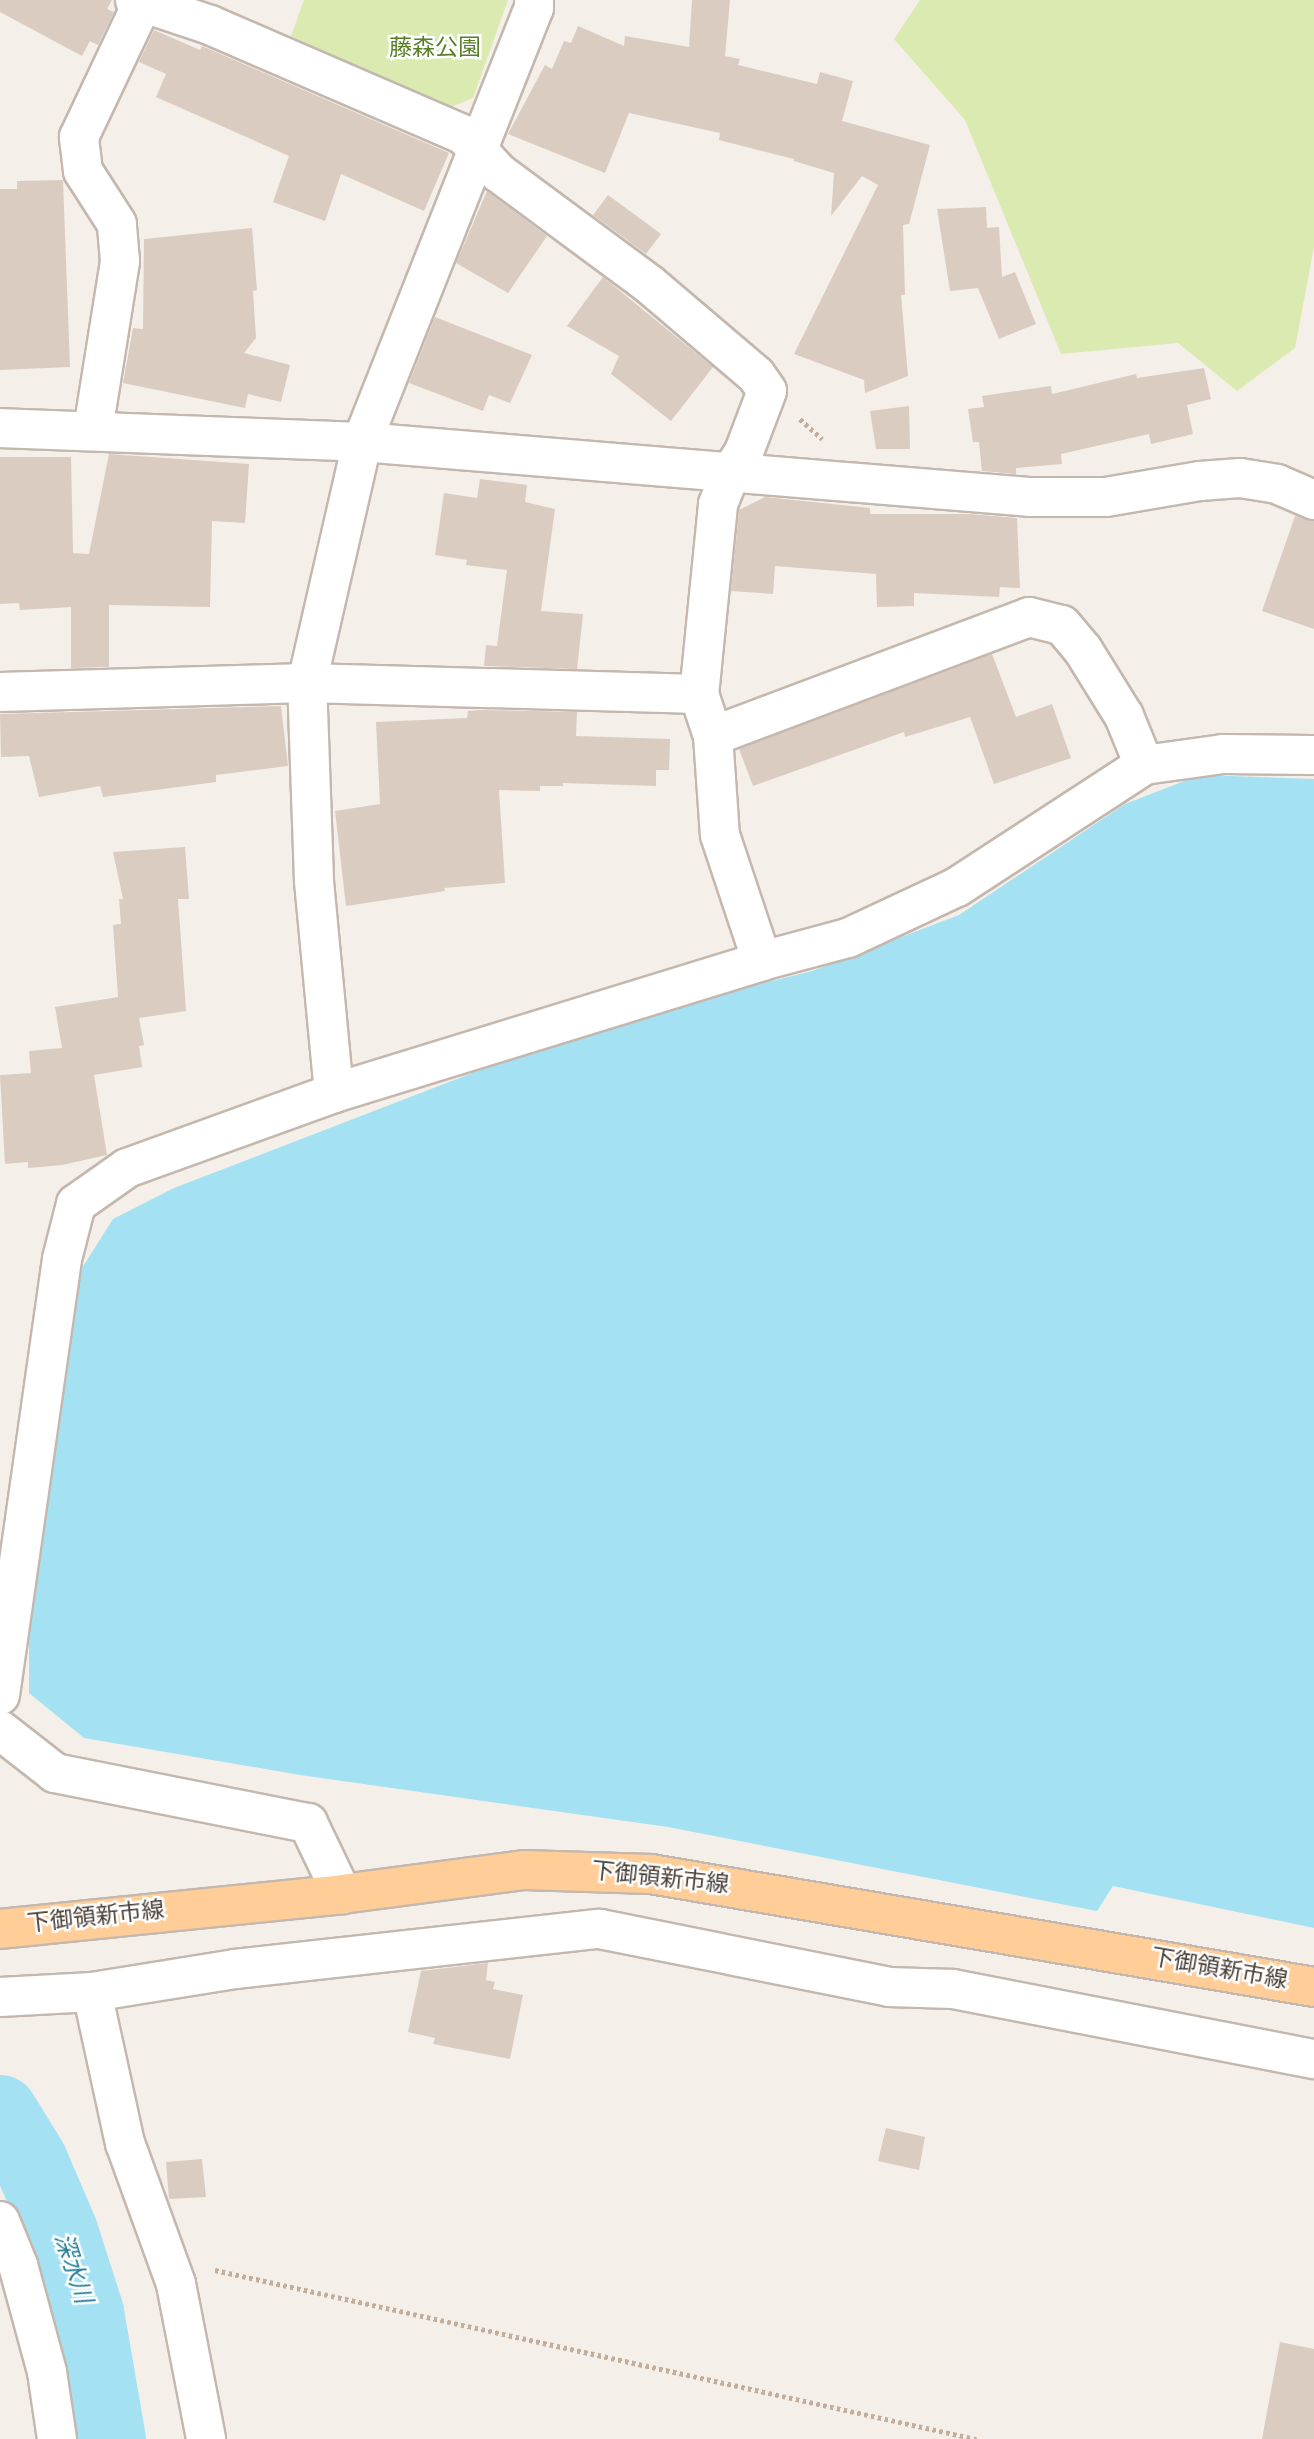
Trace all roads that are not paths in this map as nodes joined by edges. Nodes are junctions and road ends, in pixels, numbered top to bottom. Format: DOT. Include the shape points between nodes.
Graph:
graph roads {
  1 [pos="534,0"];
  2 [pos="139,2"];
  3 [pos="477,149"];
  4 [pos="0,428"];
  5 [pos="93,430"];
  6 [pos="362,442"];
  7 [pos="731,472"];
  8 [pos="1314,500"];
  9 [pos="307,683"];
  10 [pos="0,692"];
  11 [pos="699,694"];
  12 [pos="713,736"];
  13 [pos="1314,755"];
  14 [pos="1144,765"];
  15 [pos="762,961"];
  16 [pos="334,1093"];
  17 [pos="0,1695"];
  18 [pos="0,1730"];
  19 [pos="342,1894"];
  20 [pos="0,1929"];
  21 [pos="1314,1987"];
  22 [pos="92,1992"];
  23 [pos="0,1997"];
  24 [pos="1314,2059"];
  25 [pos="0,2221"];
  26 [pos="57,2439"];
  27 [pos="206,2439"];
  1 -- 3 [label="street"];
  2 -- 3 [label="street" via="210,25 414,113 464,135"];
  2 -- 5 [label="street" via="79,137 83,171 117,224 120,261"];
  3 -- 6 [label="street"];
  3 -- 7 [label="street" via="499,173 649,284 756,375 767,391 744,452"];
  4 -- 5 [label="street"];
  5 -- 6 [label="street"];
  6 -- 7 [label="street"];
  6 -- 9 [label="street"];
  7 -- 8 [label="street" via="1029,498 1106,498 1240,478 1277,484"];
  7 -- 11 [label="street" via="718,505"];
  9 -- 10 [label="street"];
  9 -- 11 [label="street"];
  9 -- 16 [label="street" via="314,880"];
  11 -- 12 [label="street"];
  12 -- 14 [label="street" via="1029,617 1062,625 1083,650 1125,716"];
  12 -- 15 [label="street" via="720,835"];
  13 -- 14 [label="street" via="1223,754"];
  14 -- 15 [label="street" via="957,887 848,938"];
  15 -- 16 [label="street"];
  16 -- 17 [label="street" via="127,1168 76,1204 62,1259"];
  18 -- 19 [label="street" via="55,1773 307,1823"];
  19 -- 20 [label="main road, 下御領新市線"];
  19 -- 21 [label="main road, 下御領新市線" via="524,1870 651,1874"];
  22 -- 23 [label="street"];
  22 -- 24 [label="street" via="235,1969 600,1929 889,1987 953,1989"];
  22 -- 27 [label="street" via="125,2143 176,2284"];
  25 -- 26 [label="street" via="18,2265 47,2372"];
}
